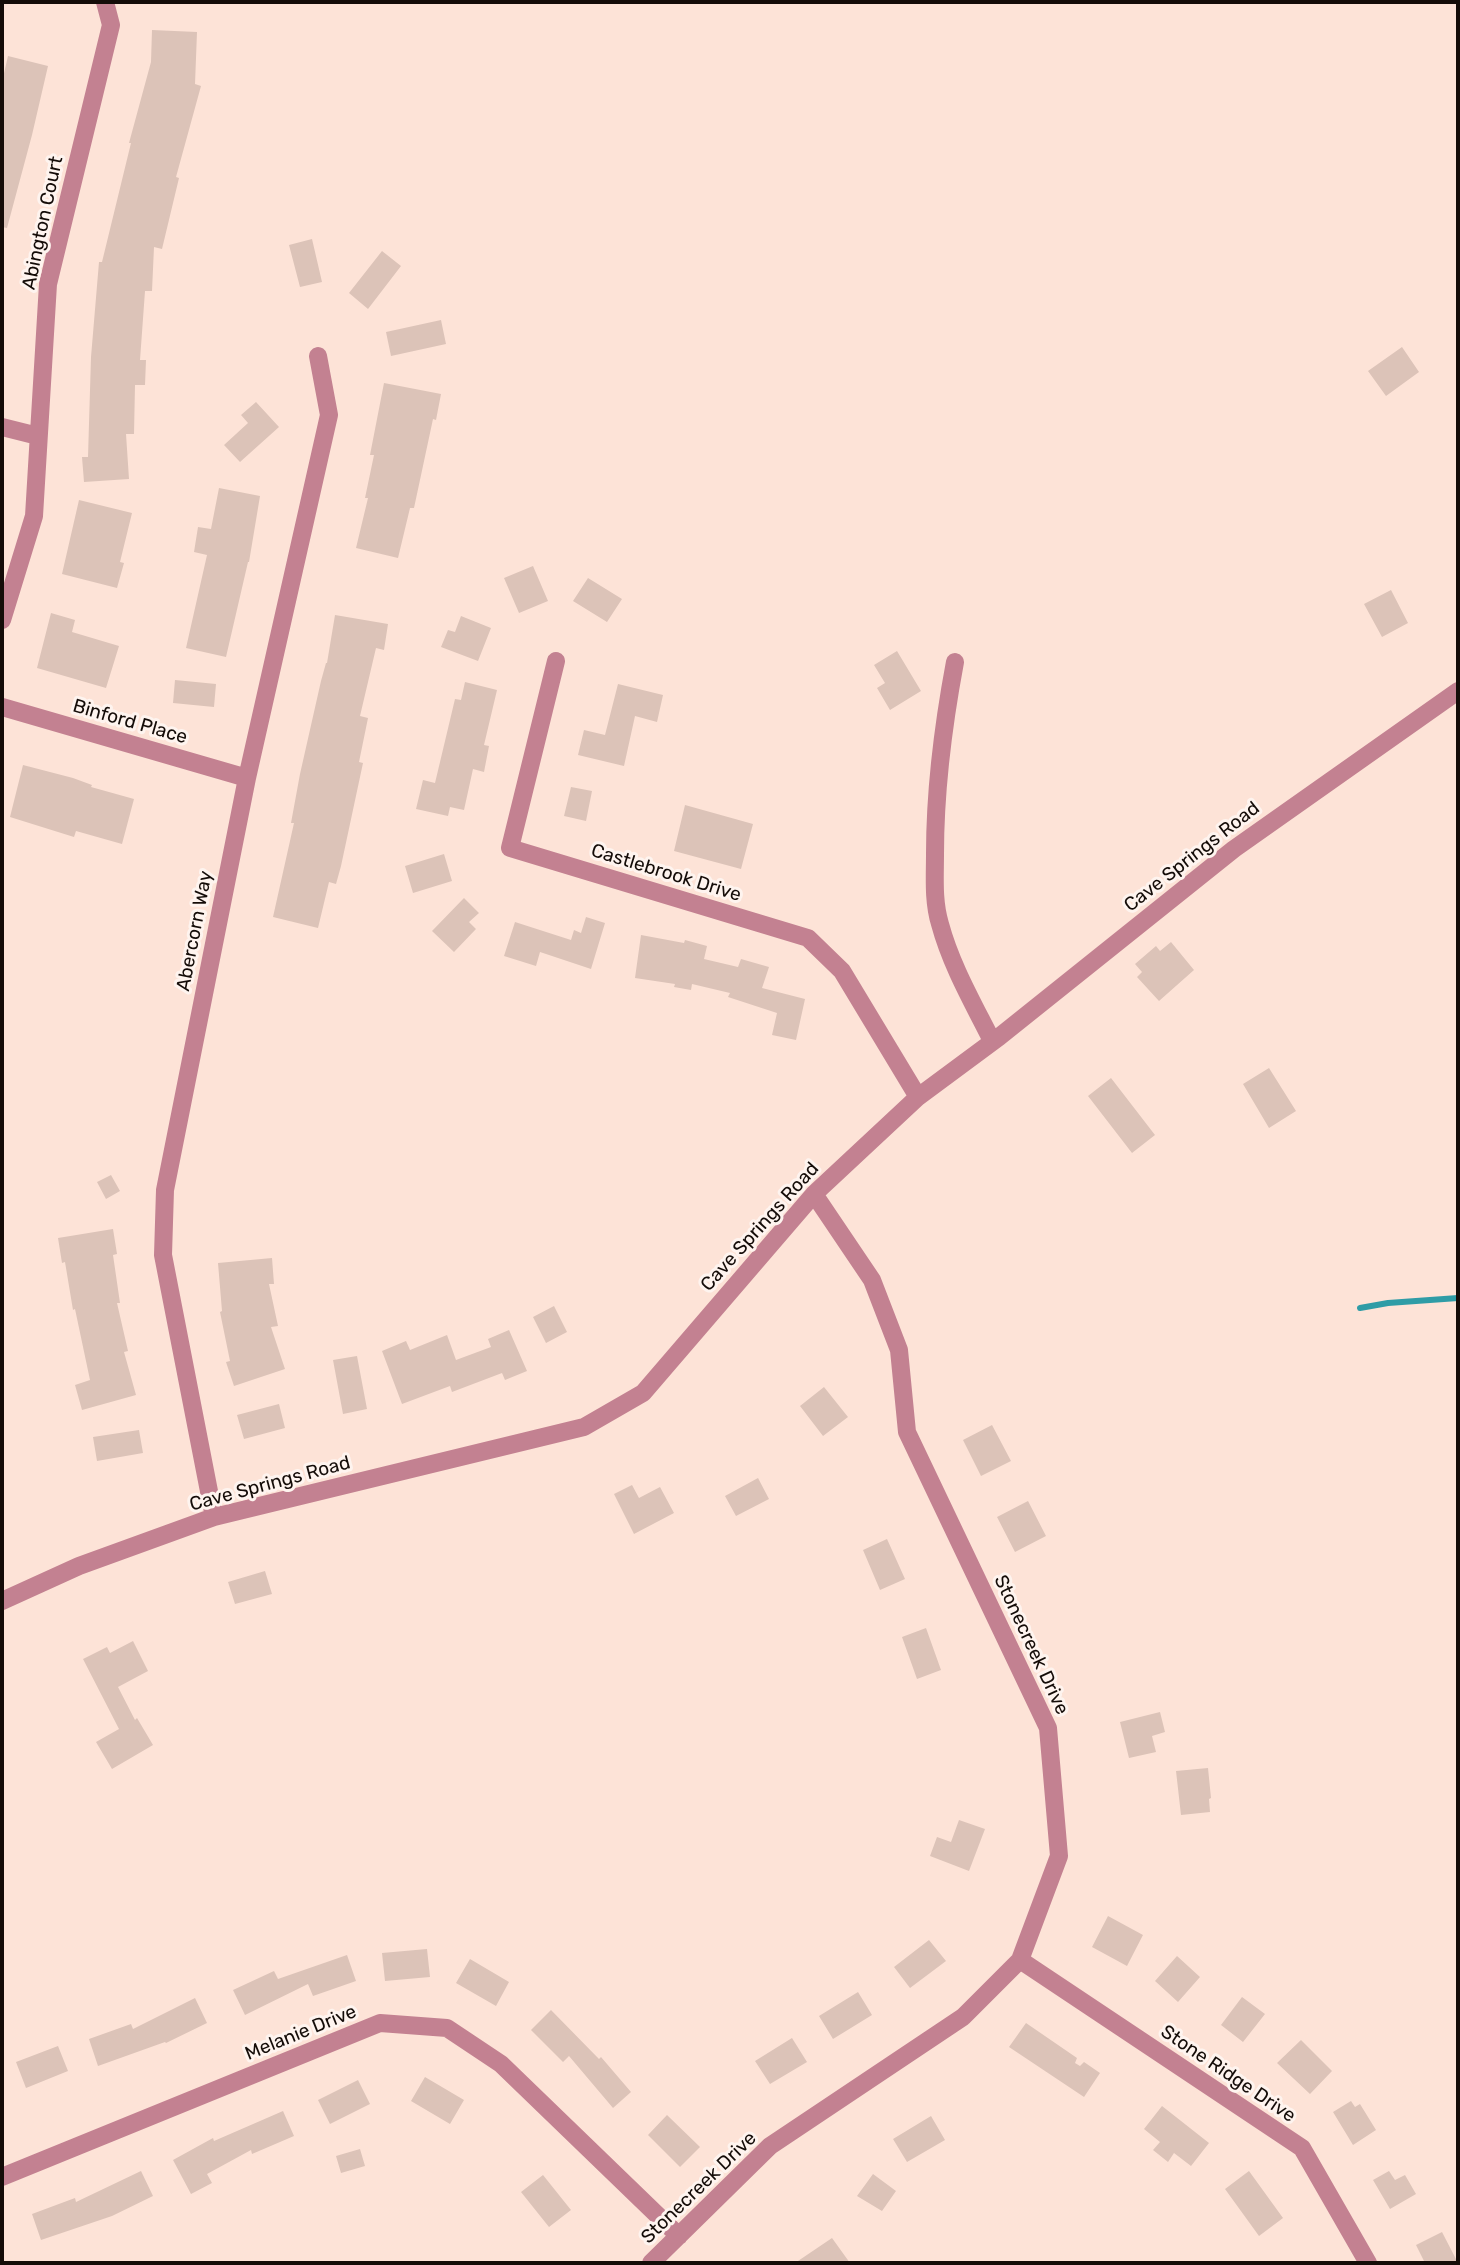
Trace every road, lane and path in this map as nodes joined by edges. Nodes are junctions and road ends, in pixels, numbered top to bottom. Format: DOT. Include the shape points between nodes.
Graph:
graph roads {
  1 [pos="105,2"];
  2 [pos="318,356"];
  3 [pos="2,427"];
  4 [pos="38,436"];
  5 [pos="2,620"];
  6 [pos="556,661"];
  7 [pos="955,662"];
  8 [pos="1458,691"];
  9 [pos="2,707"];
  10 [pos="247,778"];
  11 [pos="992,1041"];
  12 [pos="918,1097"];
  13 [pos="814,1194"];
  14 [pos="214,1517"];
  15 [pos="2,1601"];
  16 [pos="1020,1960"];
  17 [pos="2,2177"];
  18 [pos="679,2236"];
  19 [pos="652,2263"];
  20 [pos="1368,2263"];
  1 -- 4 [label="street, Abington Court" via="111,24 48,284"];
  2 -- 10 [label="street, Abercorn Way" via="329,415"];
  3 -- 4 [label="street"];
  4 -- 5 [label="street, Abington Court" via="34,516"];
  6 -- 12 [label="street, Castlebrook Drive" via="510,848 808,937 842,971"];
  7 -- 11 [label="street" via="935,813 934,888 939,922 954,965"];
  8 -- 11 [label="street, Cave Springs Road" via="1234,849"];
  9 -- 10 [label="street, Binford Place"];
  10 -- 14 [label="street, Abercorn Way" via="165,1190 163,1255"];
  11 -- 12 [label="street, Cave Springs Road"];
  12 -- 13 [label="street, Cave Springs Road"];
  13 -- 14 [label="street, Cave Springs Road" via="643,1393 584,1427"];
  13 -- 16 [label="street, Stonecreek Drive" via="872,1280 899,1350 907,1432 1048,1728 1059,1856"];
  14 -- 15 [label="street, Cave Springs Road" via="79,1566"];
  16 -- 18 [label="street, Stonecreek Drive" via="963,2017 770,2146"];
  16 -- 20 [label="street, Stone Ridge Drive" via="1302,2148"];
  17 -- 18 [label="street, Melanie Drive" via="380,2024 447,2028 501,2064"];
  18 -- 19 [label="street, Stonecreek Drive"];
}
